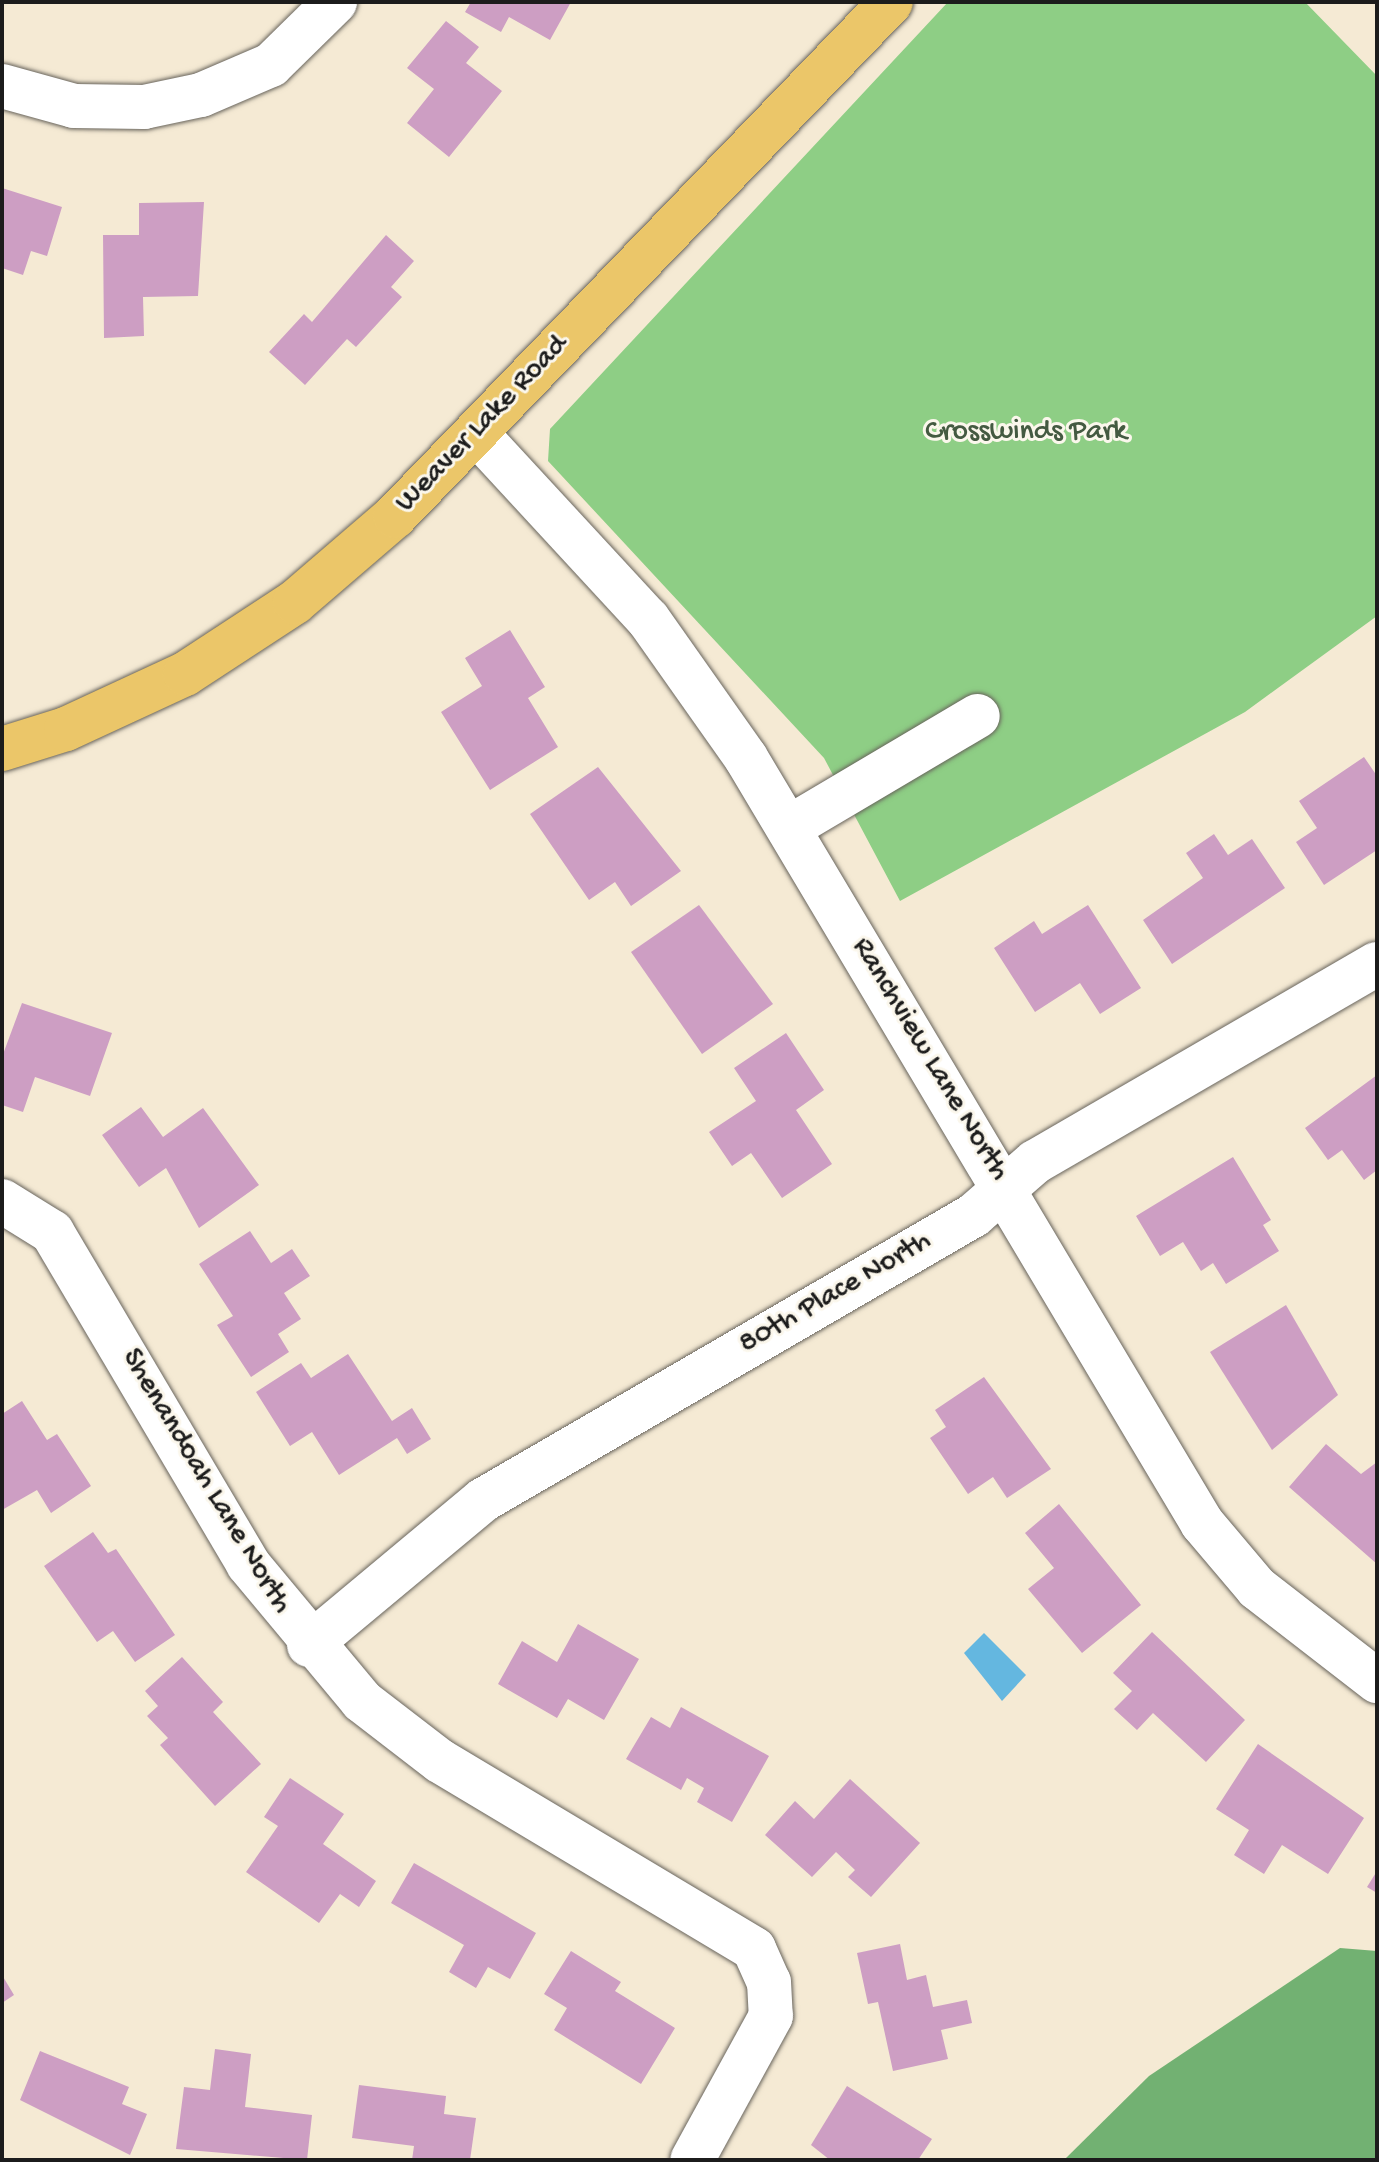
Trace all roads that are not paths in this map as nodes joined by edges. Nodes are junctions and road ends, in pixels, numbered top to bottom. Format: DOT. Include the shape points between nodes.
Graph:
graph roads {
  1 [pos="335,2"];
  2 [pos="891,2"];
  3 [pos="2,86"];
  4 [pos="477,434"];
  5 [pos="978,716"];
  6 [pos="2,749"];
  7 [pos="790,827"];
  8 [pos="1377,964"];
  9 [pos="1005,1188"];
  10 [pos="2,1201"];
  11 [pos="309,1645"];
  12 [pos="1377,1681"];
  13 [pos="692,2160"];
  1 -- 3 [label="street" via="271,65 237,81 144,107 74,106"];
  2 -- 4 [label="main road, Weaver Lake Road"];
  4 -- 6 [label="main road, Weaver Lake Road" via="295,602 185,674 66,729"];
  4 -- 7 [label="street, Ranchview Lane North" via="648,619"];
  5 -- 7 [label="street"];
  7 -- 9 [label="street, Ranchview Lane North"];
  8 -- 9 [label="street, 80th Place North" via="1035,1162"];
  9 -- 11 [label="street, 80th Place North" via="974,1215 483,1500"];
  9 -- 12 [label="street, Ranchview Lane North" via="1202,1523 1257,1588"];
  10 -- 11 [label="street, Shenandoah Lane North" via="52,1232 248,1564"];
  11 -- 13 [label="street, Shenandoah Lane North" via="394,1731 754,1949 769,1982 771,2016"];
}
